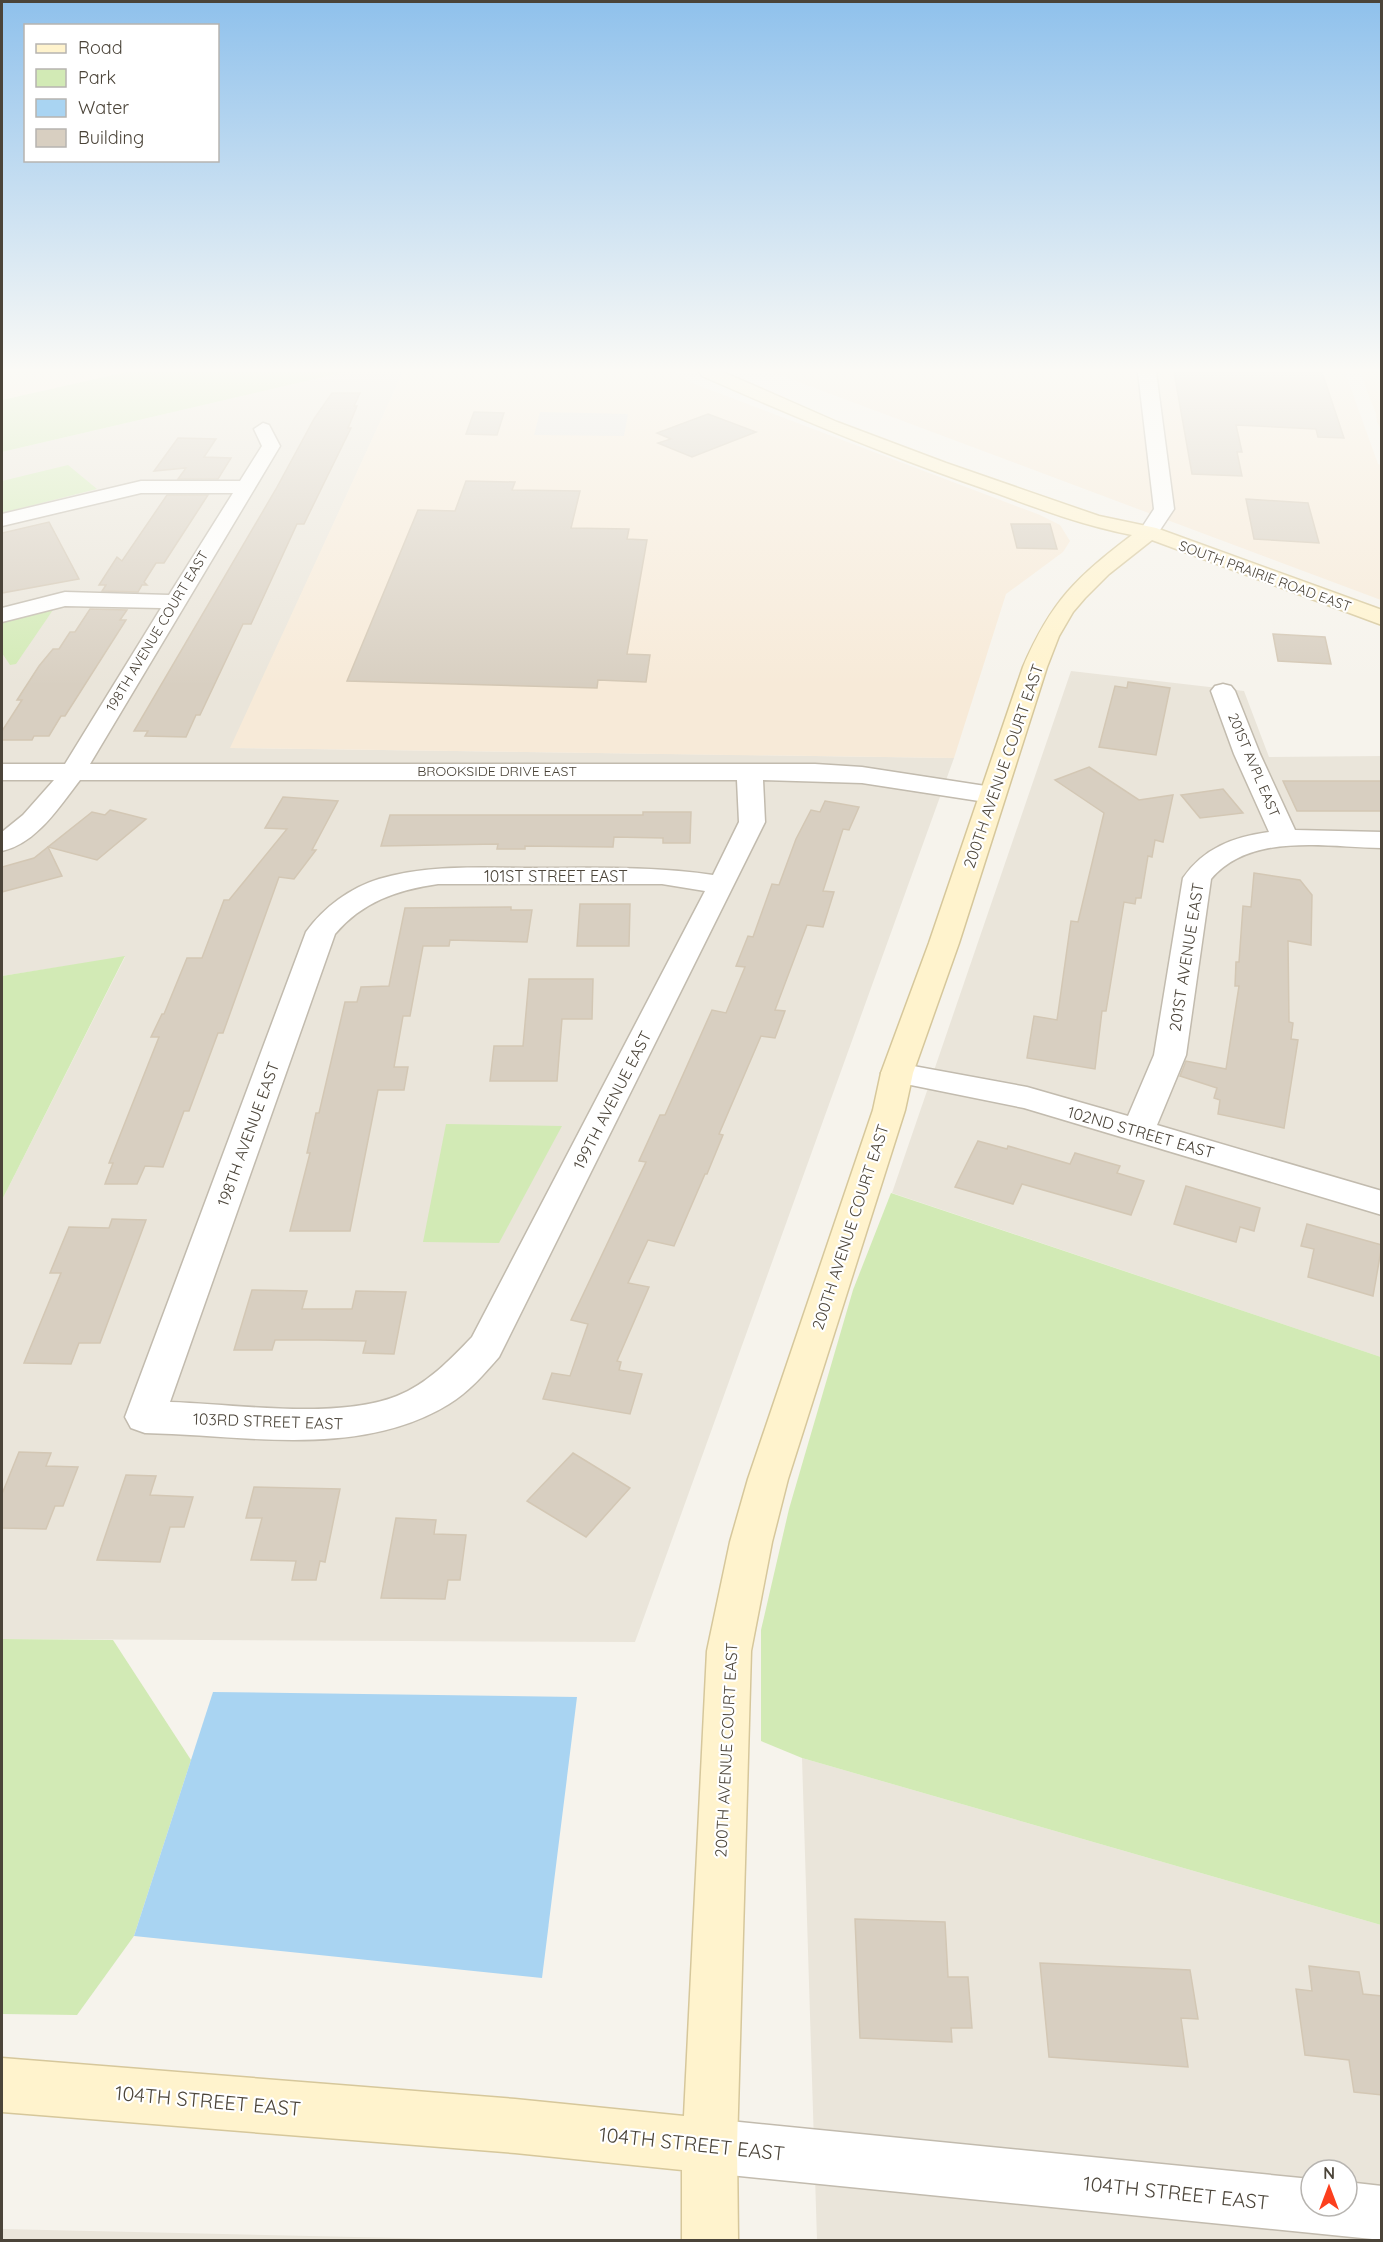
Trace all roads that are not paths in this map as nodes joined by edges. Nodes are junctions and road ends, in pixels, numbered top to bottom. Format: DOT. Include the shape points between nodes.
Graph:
graph roads {
  1 [pos="251,477"];
  2 [pos="969,477"];
  3 [pos="1016,477"];
  4 [pos="1160,477"];
  5 [pos="244,487"];
  6 [pos="1047,505"];
  7 [pos="2,520"];
  8 [pos="1149,532"];
  9 [pos="1090,581"];
  10 [pos="174,602"];
  11 [pos="2,615"];
  12 [pos="1382,618"];
  13 [pos="1223,690"];
  14 [pos="2,772"];
  15 [pos="73,772"];
  16 [pos="750,772"];
  17 [pos="992,795"];
  18 [pos="1286,840"];
  19 [pos="1382,840"];
  20 [pos="2,843"];
  21 [pos="390,885"];
  22 [pos="722,885"];
  23 [pos="897,1073"];
  24 [pos="1138,1131"];
  25 [pos="1382,1203"];
  26 [pos="424,1402"];
  27 [pos="145,1417"];
  28 [pos="2,2085"];
  29 [pos="710,2146"];
  30 [pos="1382,2214"];
  31 [pos="710,2241"];
  1 -- 5 [label="street, 198TH AVENUE COURT EAST"];
  2 -- 6 [label="main road, SOUTH PRAIRIE ROAD EAST"];
  3 -- 8 [label="main road, SOUTH PRAIRIE ROAD EAST" via="1115,512"];
  4 -- 8 [label="street, 200TH AVENUE COURT EAST" via="1164,509"];
  5 -- 7 [label="street" via="141,487"];
  5 -- 10 [label="street, 198TH AVENUE COURT EAST"];
  6 -- 8 [label="main road, SOUTH PRAIRIE ROAD EAST" via="1094,521"];
  6 -- 9 [label="main road" via="1092,535"];
  8 -- 9 [label="main road, 200TH AVENUE COURT EAST"];
  8 -- 12 [label="main road, SOUTH PRAIRIE ROAD EAST"];
  9 -- 17 [label="main road, 200TH AVENUE COURT EAST" via="1063,609 1048,636"];
  10 -- 11 [label="street" via="65,599"];
  10 -- 15 [label="street, 198TH AVENUE COURT EAST"];
  13 -- 18 [label="street, 201ST AVPL EAST"];
  14 -- 15 [label="street, BROOKSIDE DRIVE EAST"];
  15 -- 16 [label="street, BROOKSIDE DRIVE EAST"];
  15 -- 20 [label="street, 198TH AVENUE COURT EAST" via="37,820"];
  16 -- 17 [label="street, BROOKSIDE DRIVE EAST" via="862,775"];
  16 -- 22 [label="street, 199TH AVENUE EAST" via="752,822"];
  17 -- 23 [label="main road, 200TH AVENUE COURT EAST"];
  18 -- 19 [label="street"];
  18 -- 24 [label="street, 201ST AVENUE EAST" via="1260,841 1219,854 1197,878 1170,1055"];
  21 -- 22 [label="street, 101ST STREET EAST" via="438,876 662,876"];
  21 -- 27 [label="street, 198TH AVENUE EAST" via="354,900 321,932"];
  22 -- 26 [label="street, 199TH AVENUE EAST" via="486,1347 464,1373"];
  23 -- 24 [label="street, 102ND STREET EAST" via="1027,1098"];
  23 -- 29 [label="main road, 200TH AVENUE COURT EAST" via="768,1479 729,1651"];
  24 -- 25 [label="street, 102ND STREET EAST"];
  26 -- 27 [label="street, 103RD STREET EAST" via="364,1422 330,1425"];
  28 -- 29 [label="main road, 104TH STREET EAST" via="515,2126"];
  29 -- 30 [label="street, 104TH STREET EAST"];
  29 -- 31 [label="main road, 200TH AVENUE COURT EAST"];
}
